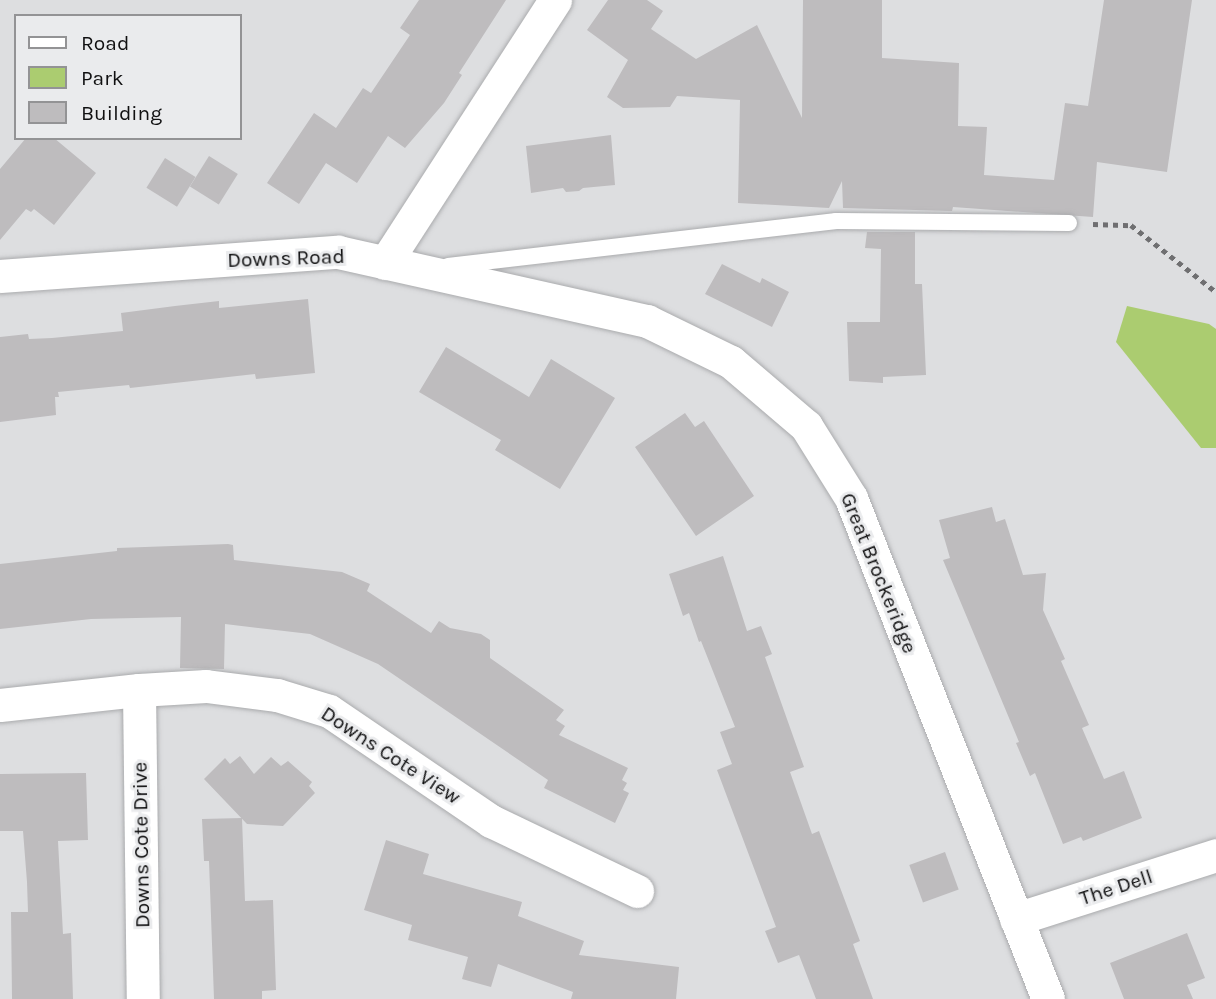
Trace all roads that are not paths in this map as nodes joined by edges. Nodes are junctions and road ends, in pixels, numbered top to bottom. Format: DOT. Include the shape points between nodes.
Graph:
graph roads {
  1 [pos="555,0"];
  2 [pos="1069,223"];
  3 [pos="385,262"];
  4 [pos="423,269"];
  5 [pos="0,276"];
  6 [pos="139,690"];
  7 [pos="0,705"];
  8 [pos="1216,855"];
  9 [pos="637,891"];
  10 [pos="1016,919"];
  11 [pos="143,999"];
  12 [pos="1048,999"];
  1 -- 3 [label="street"];
  2 -- 4 [label="lane" via="836,221"];
  3 -- 4 [label="street, Great Brockeridge"];
  3 -- 5 [label="street, Downs Road" via="338,252"];
  4 -- 10 [label="street, Great Brockeridge" via="647,321 731,362 806,426 851,498"];
  6 -- 7 [label="street, Downs Cote View"];
  6 -- 9 [label="street, Downs Cote View" via="206,686 277,695 329,711 491,821"];
  6 -- 11 [label="street, Downs Cote Drive"];
  8 -- 10 [label="street, The Dell"];
  10 -- 12 [label="street, Great Brockeridge"];
}
